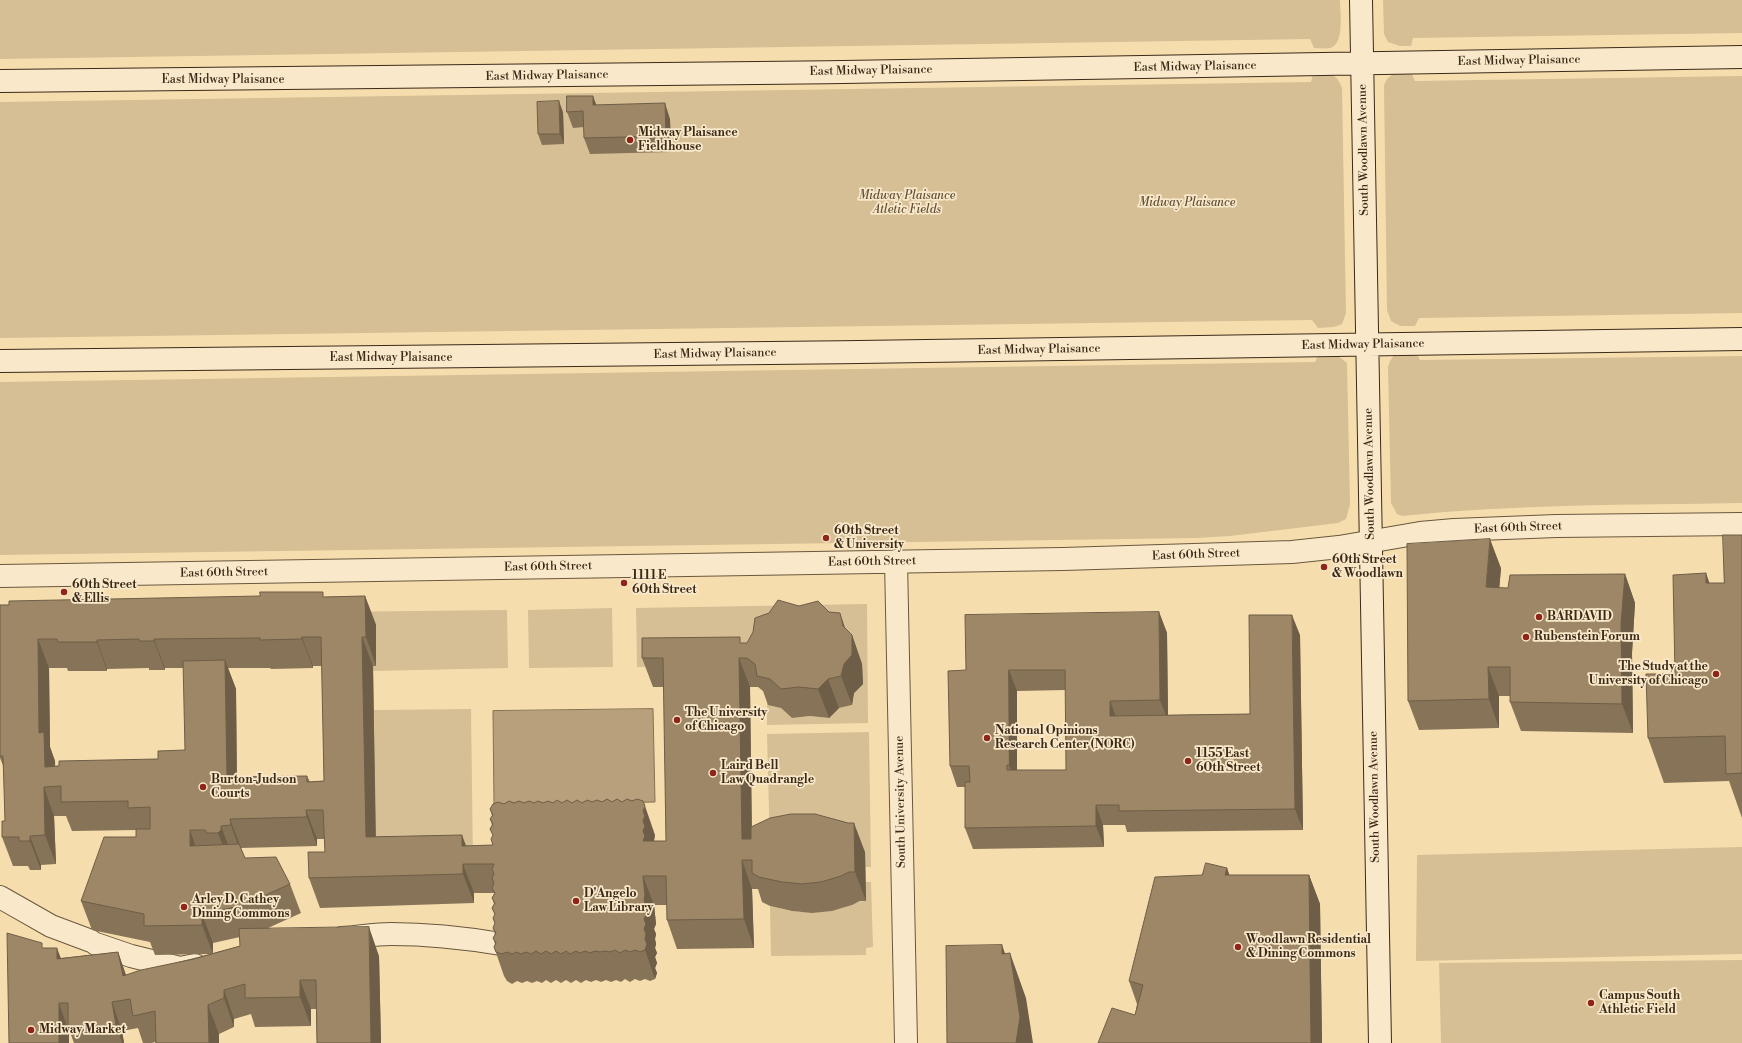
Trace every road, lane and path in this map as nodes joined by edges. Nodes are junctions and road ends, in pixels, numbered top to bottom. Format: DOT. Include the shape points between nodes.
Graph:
graph roads {
  1 [pos="1361,0"];
  2 [pos="1742,57"];
  3 [pos="1363,64"];
  4 [pos="0,81"];
  5 [pos="1742,339"];
  6 [pos="1368,346"];
  7 [pos="0,361"];
  8 [pos="1742,524"];
  9 [pos="1371,541"];
  10 [pos="896,561"];
  11 [pos="0,576"];
  12 [pos="0,897"];
  13 [pos="323,940"];
  14 [pos="501,944"];
  15 [pos="211,962"];
  16 [pos="906,1043"];
  17 [pos="1380,1043"];
  1 -- 3 [label="street, South Woodlawn Avenue"];
  2 -- 3 [label="street, East Midway Plaisance"];
  3 -- 4 [label="street, East Midway Plaisance" via="428,78"];
  3 -- 6 [label="street, South Woodlawn Avenue"];
  5 -- 6 [label="street, East Midway Plaisance"];
  6 -- 7 [label="street, East Midway Plaisance"];
  6 -- 9 [label="street, South Woodlawn Avenue"];
  8 -- 9 [label="street, East 60th Street" via="1492,528 1420,533"];
  9 -- 10 [label="street, East 60th Street" via="1292,552"];
  9 -- 17 [label="street, South Woodlawn Avenue"];
  10 -- 11 [label="street, East 60th Street"];
  10 -- 16 [label="street, South University Avenue"];
  12 -- 15 [label="street" via="51,926 131,956 180,968"];
  13 -- 14 [label="street" via="390,934 457,937"];
}
